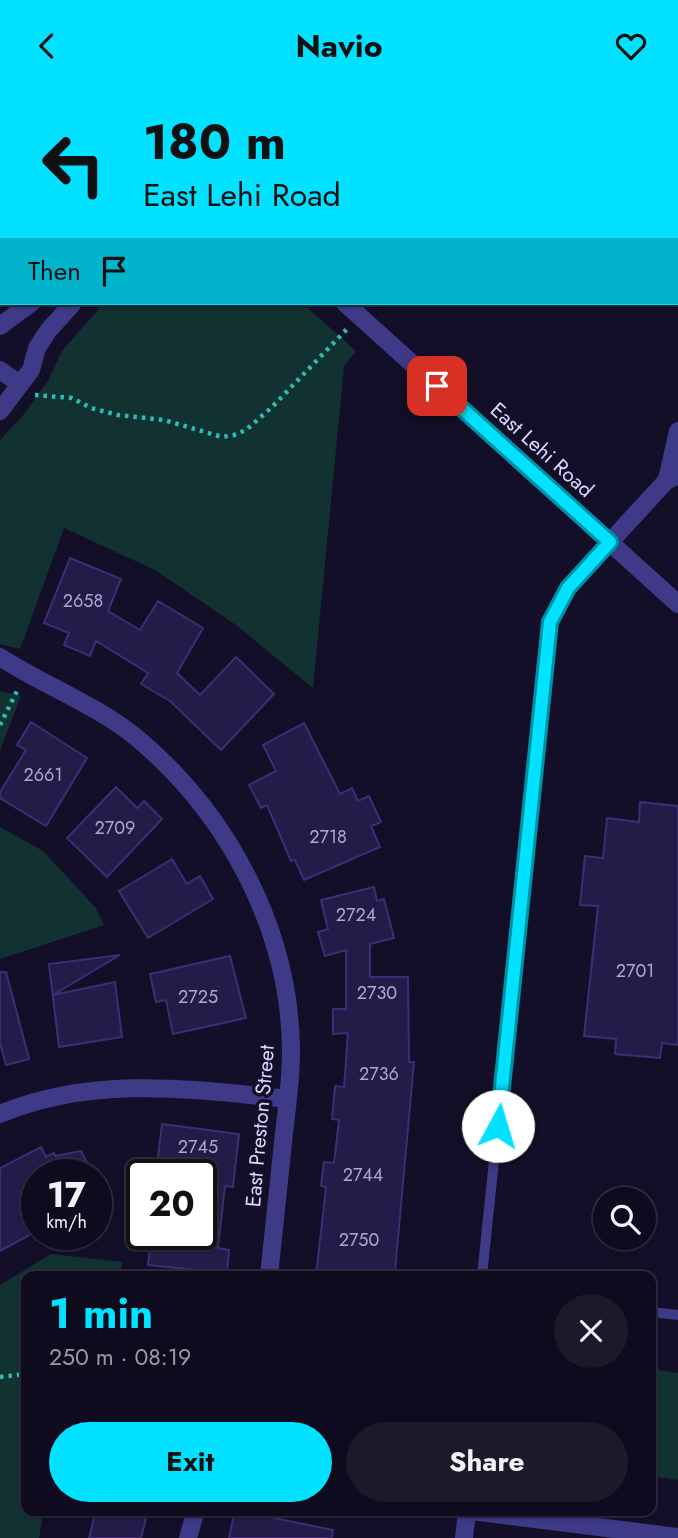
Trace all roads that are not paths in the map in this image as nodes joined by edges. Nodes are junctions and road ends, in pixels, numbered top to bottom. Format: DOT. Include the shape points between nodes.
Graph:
graph roads {
  1 [pos="30,305"];
  2 [pos="72,305"];
  3 [pos="347,305"];
  4 [pos="0,326"];
  5 [pos="0,370"];
  6 [pos="20,384"];
  7 [pos="0,411"];
  8 [pos="678,431"];
  9 [pos="673,478"];
  10 [pos="610,542"];
  11 [pos="678,604"];
  12 [pos="0,657"];
  13 [pos="24,673"];
  14 [pos="0,674"];
  15 [pos="288,1099"];
  16 [pos="0,1114"];
  17 [pos="270,1271"];
  18 [pos="483,1271"];
  19 [pos="656,1313"];
  20 [pos="678,1315"];
  21 [pos="194,1516"];
  22 [pos="465,1516"];
  23 [pos="506,1516"];
  24 [pos="678,1537"];
  25 [pos="188,1538"];
  26 [pos="464,1538"];
  1 -- 4 [label="street"];
  2 -- 6 [label="street" via="48,331"];
  3 -- 10 [label="street, East Lehi Road"];
  5 -- 6 [label="street"];
  6 -- 7 [label="street"];
  8 -- 9 [label="street"];
  9 -- 10 [label="street"];
  10 -- 11 [label="street, East Lehi Road"];
  10 -- 18 [label="lane" via="568,588 550,622"];
  12 -- 13 [label="street, East Preston Street"];
  13 -- 14 [label="street, East Preston Street"];
  13 -- 15 [label="street, East Preston Street" via="66,691 136,737 204,806 228,840 252,885 280,965 291,1054"];
  15 -- 16 [label="street" via="129,1086 56,1096"];
  15 -- 17 [label="street, East Preston Street"];
  19 -- 20 [label="lane"];
  21 -- 25 [label="street"];
  22 -- 26 [label="street"];
  23 -- 24 [label="street"];
}
